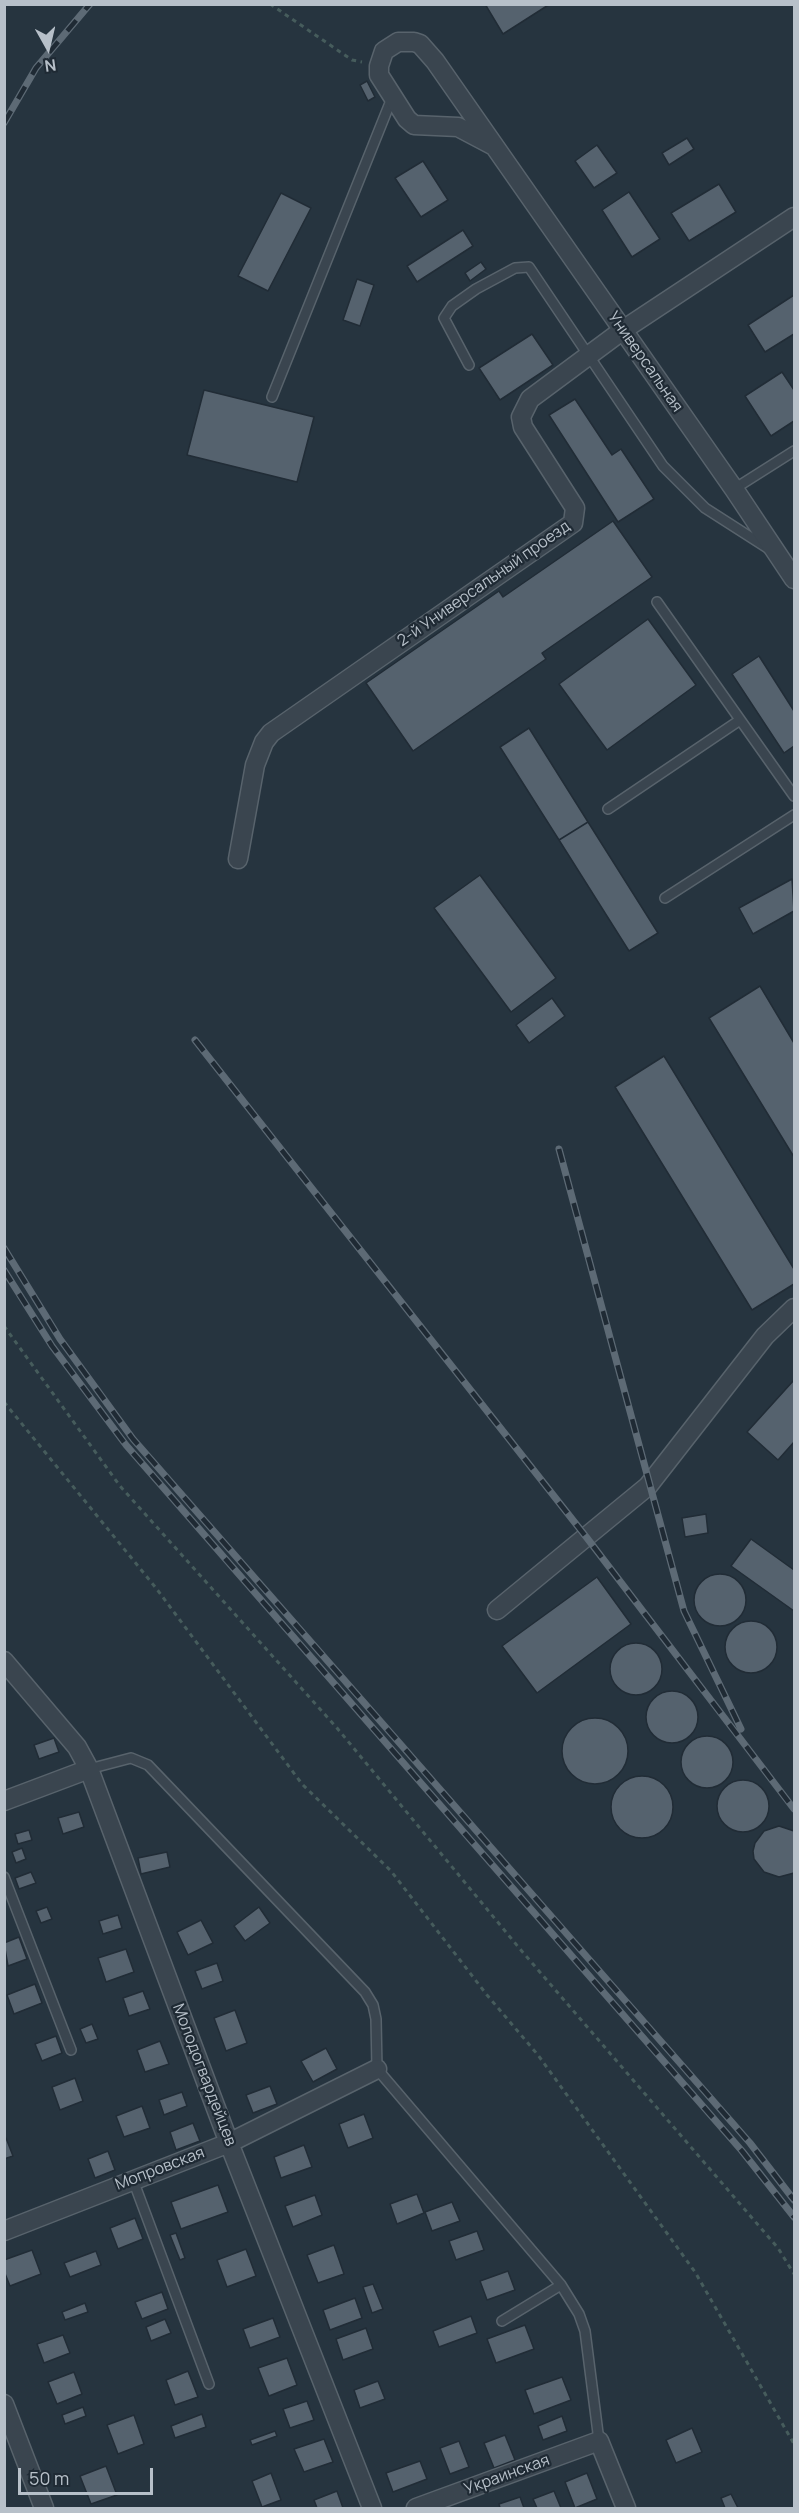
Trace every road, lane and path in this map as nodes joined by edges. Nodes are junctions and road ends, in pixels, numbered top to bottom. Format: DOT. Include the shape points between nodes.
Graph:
graph roads {
  1 [pos="270,4"];
  2 [pos="378,66"];
  3 [pos="392,98"];
  4 [pos="494,146"];
  5 [pos="795,217"];
  6 [pos="623,330"];
  7 [pos="589,356"];
  8 [pos="469,365"];
  9 [pos="272,397"];
  10 [pos="795,451"];
  11 [pos="734,489"];
  12 [pos="776,553"];
  13 [pos="795,579"];
  14 [pos="657,602"];
  15 [pos="740,720"];
  16 [pos="795,796"];
  17 [pos="608,809"];
  18 [pos="795,815"];
  19 [pos="238,859"];
  20 [pos="665,898"];
  21 [pos="795,1308"];
  22 [pos="4,1326"];
  23 [pos="4,1402"];
  24 [pos="497,1610"];
  25 [pos="4,1661"];
  26 [pos="89,1769"];
  27 [pos="4,1801"];
  28 [pos="4,1877"];
  29 [pos="71,2050"];
  30 [pos="377,2069"];
  31 [pos="229,2143"];
  32 [pos="134,2180"];
  33 [pos="4,2230"];
  34 [pos="795,2274"];
  35 [pos="561,2285"];
  36 [pos="502,2320"];
  37 [pos="209,2384"];
  38 [pos="4,2404"];
  39 [pos="599,2441"];
  40 [pos="795,2444"];
  41 [pos="44,2508"];
  42 [pos="372,2508"];
  43 [pos="416,2508"];
  44 [pos="626,2508"];
  1 -- 2 [label="path" via="352,60"];
  2 -- 3 [label="street, Универсальная"];
  2 -- 4 [label="street, Универсальная" via="384,51 398,42 420,44"];
  3 -- 4 [label="street, Универсальная" via="414,125 458,127"];
  3 -- 9 [label="lane"];
  4 -- 6 [label="street, Универсальная"];
  5 -- 6 [label="street, 2-й Универсальный проезд"];
  6 -- 7 [label="street, 2-й Универсальный проезд"];
  6 -- 11 [label="street, Универсальная"];
  7 -- 8 [label="lane" via="529,267 515,268 476,289 452,306 444,318"];
  7 -- 12 [label="lane" via="663,465 687,492 705,508"];
  7 -- 19 [label="street, 2-й Универсальный проезд" via="530,399 521,417 527,436 576,508 573,524 271,734 255,765"];
  10 -- 11 [label="lane"];
  11 -- 12 [label="street, Универсальная"];
  12 -- 13 [label="street, Универсальная"];
  14 -- 15 [label="lane"];
  15 -- 16 [label="lane"];
  15 -- 17 [label="lane"];
  18 -- 20 [label="lane"];
  21 -- 24 [label="street" via="765,1336 648,1486"];
  22 -- 34 [label="path" via="120,1486 337,1728 520,1949 778,2248"];
  23 -- 40 [label="path" via="156,1588 302,1784 392,1871 486,1995 538,2055 695,2272"];
  25 -- 26 [label="street, Молодогвардейцев" via="77,1747"];
  26 -- 27 [label="street"];
  26 -- 30 [label="lane" via="125,1758 147,1765 366,1992 376,2019"];
  26 -- 31 [label="street, Молодогвардейцев"];
  28 -- 29 [label="lane"];
  30 -- 31 [label="street, Мопровская"];
  30 -- 35 [label="lane"];
  31 -- 32 [label="street, Мопровская"];
  31 -- 42 [label="street, Молодогвардейцев"];
  32 -- 33 [label="street, Мопровская"];
  32 -- 37 [label="lane"];
  35 -- 36 [label="lane"];
  35 -- 39 [label="lane" via="585,2331"];
  38 -- 41 [label="street"];
  39 -- 43 [label="street, Украинская"];
  39 -- 44 [label="street"];
}
